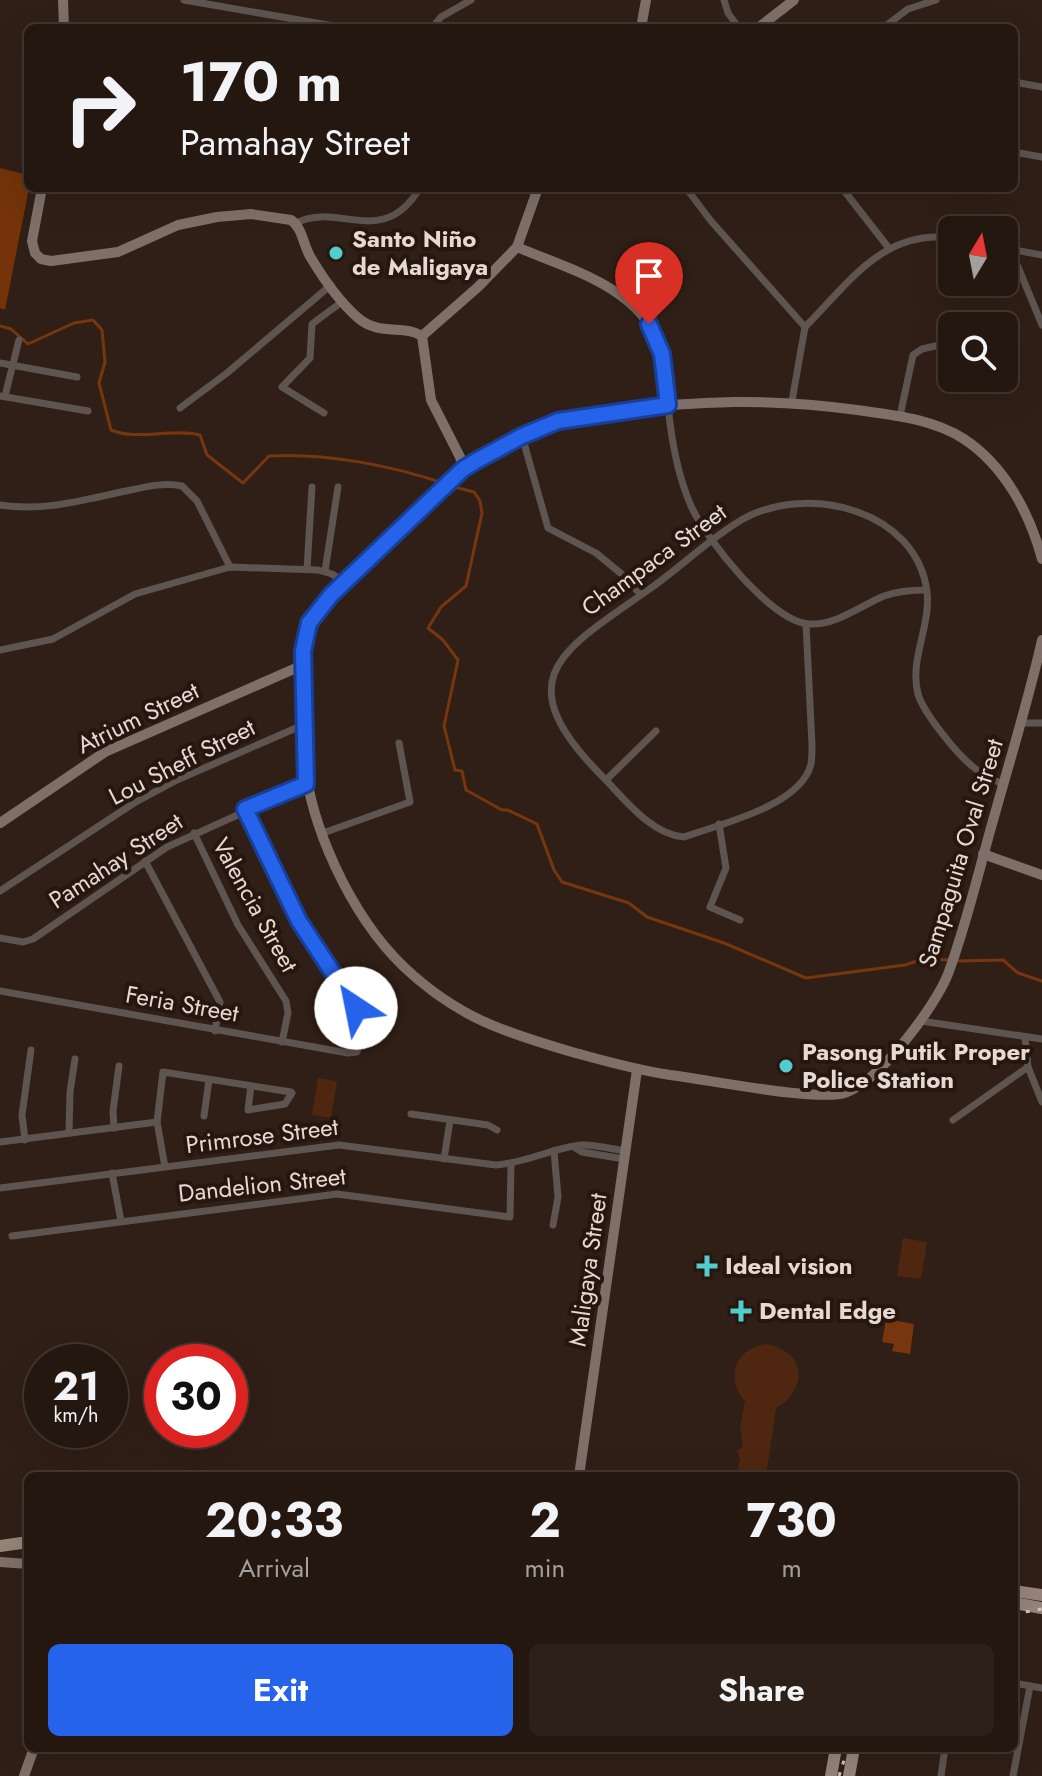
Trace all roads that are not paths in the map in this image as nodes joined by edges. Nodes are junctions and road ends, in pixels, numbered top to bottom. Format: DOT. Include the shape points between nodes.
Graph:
graph roads {
  1 [pos="63,0"];
  2 [pos="184,0"];
  3 [pos="471,0"];
  4 [pos="646,0"];
  5 [pos="724,0"];
  6 [pos="794,0"];
  7 [pos="904,0"];
  8 [pos="936,0"];
  9 [pos="908,9"];
  10 [pos="64,24"];
  11 [pos="322,24"];
  12 [pos="435,24"];
  13 [pos="642,24"];
  14 [pos="736,24"];
  15 [pos="763,24"];
  16 [pos="888,24"];
  17 [pos="1018,83"];
  18 [pos="1042,87"];
  19 [pos="1018,153"];
  20 [pos="1042,157"];
  21 [pos="41,192"];
  22 [pos="417,192"];
  23 [pos="537,192"];
  24 [pos="687,192"];
  25 [pos="845,192"];
  26 [pos="296,223"];
  27 [pos="938,238"];
  28 [pos="517,247"];
  29 [pos="888,247"];
  30 [pos="1018,251"];
  31 [pos="1042,255"];
  32 [pos="1018,267"];
  33 [pos="331,285"];
  34 [pos="343,301"];
  35 [pos="1042,325"];
  36 [pos="805,327"];
  37 [pos="422,336"];
  38 [pos="19,340"];
  39 [pos="938,345"];
  40 [pos="0,363"];
  41 [pos="12,365"];
  42 [pos="77,377"];
  43 [pos="2,396"];
  44 [pos="792,401"];
  45 [pos="0,405"];
  46 [pos="668,405"];
  47 [pos="180,408"];
  48 [pos="88,411"];
  49 [pos="324,413"];
  50 [pos="900,416"];
  51 [pos="522,436"];
  52 [pos="463,469"];
  53 [pos="312,487"];
  54 [pos="338,487"];
  55 [pos="0,505"];
  56 [pos="713,541"];
  57 [pos="1042,559"];
  58 [pos="230,567"];
  59 [pos="307,569"];
  60 [pos="325,571"];
  61 [pos="344,582"];
  62 [pos="926,590"];
  63 [pos="641,595"];
  64 [pos="806,624"];
  65 [pos="1042,640"];
  66 [pos="1,647"];
  67 [pos="303,665"];
  68 [pos="1020,723"];
  69 [pos="1042,723"];
  70 [pos="303,725"];
  71 [pos="656,731"];
  72 [pos="399,743"];
  73 [pos="606,780"];
  74 [pos="1003,784"];
  75 [pos="302,786"];
  76 [pos="245,809"];
  77 [pos="0,823"];
  78 [pos="719,824"];
  79 [pos="194,833"];
  80 [pos="323,833"];
  81 [pos="983,854"];
  82 [pos="145,861"];
  83 [pos="1042,875"];
  84 [pos="0,891"];
  85 [pos="740,920"];
  86 [pos="0,938"];
  87 [pos="0,991"];
  88 [pos="921,1021"];
  89 [pos="215,1031"];
  90 [pos="1025,1037"];
  91 [pos="1042,1039"];
  92 [pos="282,1042"];
  93 [pos="31,1050"];
  94 [pos="75,1059"];
  95 [pos="119,1066"];
  96 [pos="1028,1067"];
  97 [pos="637,1070"];
  98 [pos="209,1080"];
  99 [pos="251,1086"];
  100 [pos="1042,1102"];
  101 [pos="411,1114"];
  102 [pos="204,1116"];
  103 [pos="953,1120"];
  104 [pos="450,1121"];
  105 [pos="157,1122"];
  106 [pos="114,1128"];
  107 [pos="497,1130"];
  108 [pos="69,1133"];
  109 [pos="25,1140"];
  110 [pos="0,1142"];
  111 [pos="554,1151"];
  112 [pos="624,1155"];
  113 [pos="444,1159"];
  114 [pos="511,1164"];
  115 [pos="165,1167"];
  116 [pos="112,1173"];
  117 [pos="0,1188"];
  118 [pos="121,1221"];
  119 [pos="553,1225"];
  120 [pos="12,1236"];
  121 [pos="580,1472"];
  122 [pos="24,1543"];
  123 [pos="0,1546"];
  124 [pos="0,1562"];
  125 [pos="24,1563"];
  126 [pos="1018,1592"];
  127 [pos="1042,1595"];
  128 [pos="1018,1604"];
  129 [pos="1042,1608"];
  130 [pos="1018,1684"];
  131 [pos="1030,1686"];
  132 [pos="1042,1688"];
  133 [pos="1018,1750"];
  134 [pos="33,1752"];
  135 [pos="835,1752"];
  136 [pos="853,1752"];
  137 [pos="944,1752"];
  138 [pos="1018,1752"];
  139 [pos="24,1776"];
  140 [pos="831,1776"];
  141 [pos="849,1776"];
  142 [pos="941,1776"];
  143 [pos="1013,1776"];
  1 -- 10 [label="street"];
  2 -- 11 [label="street"];
  3 -- 12 [label="street"];
  4 -- 13 [label="street"];
  5 -- 14 [label="street"];
  6 -- 15 [label="street"];
  7 -- 9 [label="street"];
  8 -- 9 [label="street"];
  9 -- 16 [label="street"];
  17 -- 18 [label="street"];
  19 -- 20 [label="street"];
  21 -- 26 [label="street" via="32,241 35,253 46,260 118,252 178,225 217,217 251,214"];
  22 -- 26 [label="street" via="391,217 310,218"];
  23 -- 28 [label="street"];
  24 -- 36 [label="street"];
  25 -- 29 [label="street"];
  26 -- 33 [label="street" via="312,260"];
  27 -- 29 [label="street" via="918,237"];
  28 -- 37 [label="street"];
  28 -- 46 [label="street" via="596,281 632,303 658,342"];
  29 -- 36 [label="street"];
  30 -- 31 [label="street"];
  32 -- 35 [label="street"];
  33 -- 34 [label="street"];
  33 -- 47 [label="street"];
  34 -- 37 [label="street" via="370,326"];
  34 -- 49 [label="street" via="312,324 310,358 282,387"];
  36 -- 44 [label="street"];
  37 -- 52 [label="street" via="431,400"];
  38 -- 41 [label="street"];
  39 -- 50 [label="street" via="913,355"];
  40 -- 41 [label="street"];
  41 -- 42 [label="street"];
  41 -- 43 [label="street"];
  43 -- 45 [label="street"];
  43 -- 48 [label="street"];
  44 -- 46 [label="street, Sampaguita Oval Street"];
  44 -- 50 [label="street, Sampaguita Oval Street"];
  46 -- 51 [label="street, Sampaguita Oval Street" via="571,418"];
  46 -- 56 [label="street" via="686,492"];
  50 -- 57 [label="street, Sampaguita Oval Street" via="952,433 983,455 1014,492"];
  51 -- 52 [label="street, Sampaguita Oval Street"];
  51 -- 63 [label="street" via="548,528 604,559"];
  52 -- 61 [label="street, Sampaguita Oval Street"];
  53 -- 59 [label="street"];
  54 -- 60 [label="street"];
  55 -- 58 [label="street" via="47,507 161,484 182,486 197,501"];
  56 -- 62 [label="street, Champaca Street" via="741,520 777,506 843,508 898,533 919,565"];
  56 -- 63 [label="street, Champaca Street"];
  56 -- 64 [label="street" via="755,593"];
  58 -- 59 [label="street"];
  58 -- 66 [label="street" via="135,594 53,639"];
  59 -- 60 [label="street"];
  60 -- 61 [label="street"];
  61 -- 67 [label="street, Sampaguita Oval Street" via="309,623"];
  62 -- 64 [label="street" via="895,593 837,619"];
  62 -- 74 [label="street, Champaca Street" via="916,672 921,704 968,763"];
  63 -- 73 [label="street, Champaca Street" via="569,648 554,675 552,706 561,729"];
  64 -- 78 [label="street" via="812,745 807,774 781,800"];
  65 -- 68 [label="street, Sampaguita Oval Street"];
  67 -- 70 [label="street, Sampaguita Oval Street"];
  67 -- 77 [label="street, Atrium Street" via="105,752"];
  68 -- 69 [label="street"];
  68 -- 74 [label="street, Sampaguita Oval Street"];
  70 -- 75 [label="street, Sampaguita Oval Street"];
  70 -- 84 [label="street, Lou Sheff Street" via="134,803"];
  71 -- 73 [label="street"];
  72 -- 80 [label="street" via="410,802"];
  73 -- 78 [label="street, Champaca Street" via="670,836 684,837"];
  74 -- 81 [label="street, Sampaguita Oval Street"];
  75 -- 76 [label="street, Pamahay Street"];
  75 -- 80 [label="street, Sampaguita Oval Street"];
  76 -- 79 [label="street, Pamahay Street"];
  76 -- 92 [label="street, Feria Street" via="299,921 356,1008 362,1037 357,1052 348,1053"];
  78 -- 85 [label="street" via="726,868 710,907"];
  79 -- 82 [label="street, Pamahay Street"];
  79 -- 92 [label="street, Valencia Street" via="238,925 286,1001"];
  80 -- 97 [label="street, Sampaguita Oval Street" via="365,923 433,992 514,1036"];
  81 -- 83 [label="street"];
  81 -- 88 [label="street, Sampaguita Oval Street" via="947,978"];
  82 -- 86 [label="street, Pamahay Street" via="33,939"];
  82 -- 89 [label="street" via="220,1002"];
  87 -- 89 [label="street, Feria Street"];
  88 -- 90 [label="street"];
  88 -- 97 [label="street, Sampaguita Oval Street" via="868,1080 837,1095"];
  89 -- 92 [label="street, Feria Street"];
  90 -- 91 [label="street"];
  90 -- 96 [label="street"];
  93 -- 109 [label="street" via="22,1115"];
  94 -- 108 [label="street"];
  95 -- 106 [label="street"];
  96 -- 100 [label="street"];
  96 -- 103 [label="street"];
  97 -- 112 [label="street, Maligaya Street"];
  98 -- 99 [label="street"];
  98 -- 102 [label="street"];
  98 -- 105 [label="street" via="163,1072"];
  99 -- 99 [label="street" via="248,1110 285,1104 292,1093"];
  101 -- 104 [label="street"];
  104 -- 107 [label="street"];
  104 -- 113 [label="street"];
  105 -- 106 [label="street"];
  105 -- 115 [label="street"];
  106 -- 108 [label="street"];
  108 -- 109 [label="street"];
  109 -- 110 [label="street"];
  111 -- 112 [label="street, Primrose Street" via="574,1147"];
  111 -- 114 [label="street, Primrose Street"];
  111 -- 119 [label="street" via="558,1197"];
  112 -- 121 [label="street, Maligaya Street"];
  113 -- 114 [label="street, Primrose Street"];
  113 -- 115 [label="street, Primrose Street" via="339,1145"];
  114 -- 118 [label="street, Dandelion Street" via="510,1217 349,1194"];
  115 -- 116 [label="street, Primrose Street"];
  116 -- 117 [label="street, Primrose Street"];
  116 -- 118 [label="street"];
  118 -- 120 [label="street, Dandelion Street"];
  122 -- 123 [label="main road"];
  124 -- 125 [label="street"];
  126 -- 127 [label="main road"];
  128 -- 129 [label="main road"];
  130 -- 131 [label="street"];
  131 -- 132 [label="street"];
  131 -- 133 [label="street"];
  134 -- 139 [label="street"];
  135 -- 140 [label="main road"];
  136 -- 141 [label="main road"];
  137 -- 142 [label="street"];
  138 -- 143 [label="street"];
}
